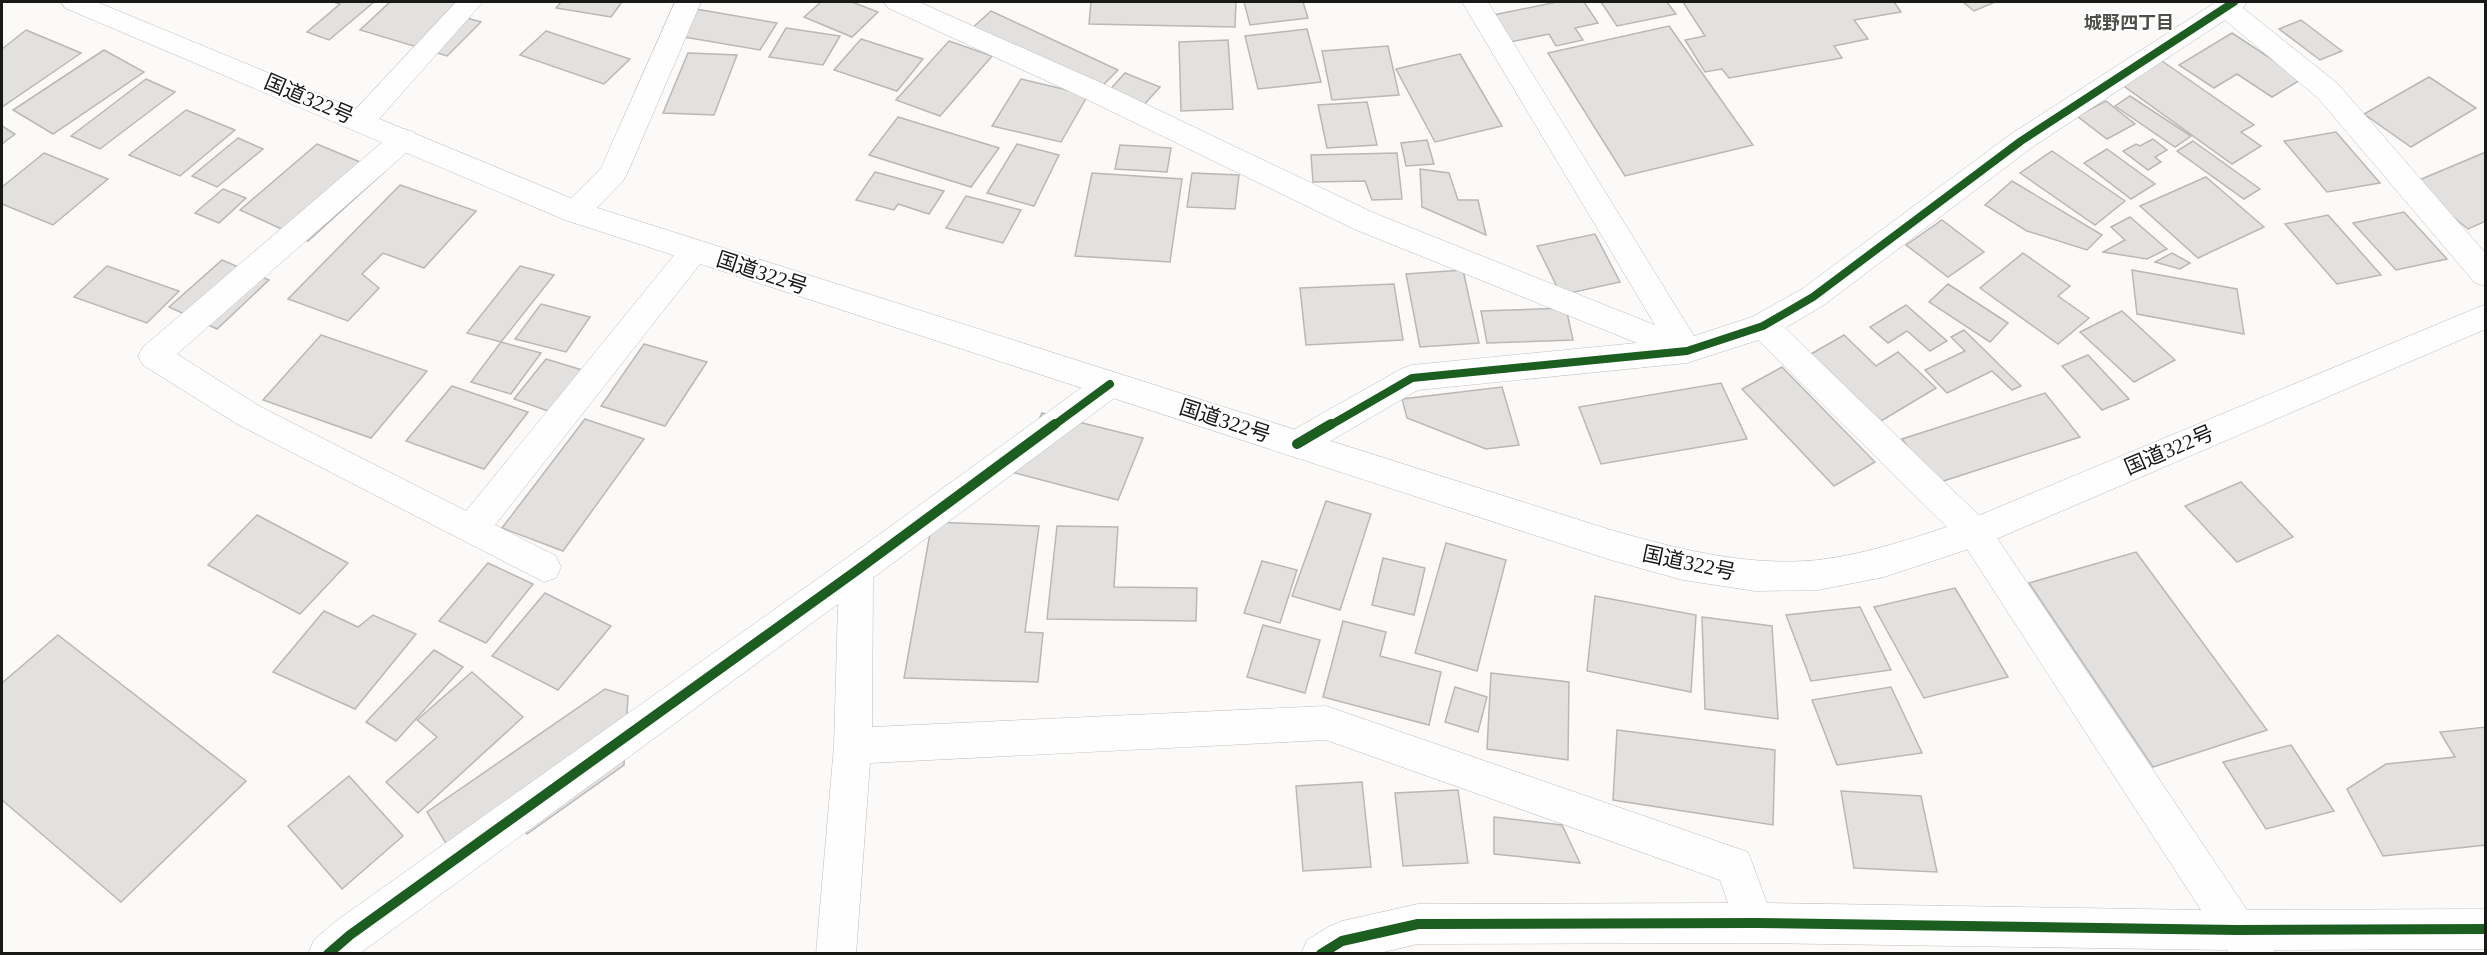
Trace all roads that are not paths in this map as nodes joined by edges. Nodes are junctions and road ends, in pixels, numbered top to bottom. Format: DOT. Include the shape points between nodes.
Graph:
graph roads {
  1 [pos="74,2"];
  2 [pos="470,2"];
  3 [pos="688,2"];
  4 [pos="897,2"];
  5 [pos="1475,2"];
  6 [pos="2230,4"];
  7 [pos="361,121"];
  8 [pos="404,139"];
  9 [pos="575,212"];
  10 [pos="693,251"];
  11 [pos="2486,275"];
  12 [pos="2486,316"];
  13 [pos="1763,326"];
  14 [pos="1687,351"];
  15 [pos="1110,384"];
  16 [pos="1297,444"];
  17 [pos="471,530"];
  18 [pos="1975,533"];
  19 [pos="544,567"];
  20 [pos="856,571"];
  21 [pos="853,746"];
  22 [pos="1755,923"];
  23 [pos="2486,929"];
  24 [pos="2246,942"];
  25 [pos="327,954"];
  26 [pos="836,954"];
  27 [pos="1321,954"];
  1 -- 7 [label="main road, 国道322号"];
  2 -- 7 [label="main road"];
  3 -- 9 [label="main road" via="613,174"];
  4 -- 14 [label="main road" via="1096,92 1364,221"];
  5 -- 14 [label="main road"];
  6 -- 11 [label="main road" via="2328,91"];
  6 -- 13 [label="main road" via="2021,141 1813,297"];
  7 -- 8 [label="main road, 国道322号"];
  8 -- 9 [label="main road, 国道322号"];
  8 -- 17 [label="main road" via="154,356 248,415"];
  9 -- 10 [label="main road, 国道322号"];
  10 -- 15 [label="main road, 国道322号"];
  10 -- 17 [label="main road"];
  12 -- 18 [label="main road, 国道322号"];
  13 -- 14 [label="main road"];
  13 -- 18 [label="main road"];
  14 -- 16 [label="main road" via="1412,378"];
  15 -- 16 [label="main road, 国道322号"];
  15 -- 20 [label="main road"];
  16 -- 18 [label="main road, 国道322号" via="1621,548 1683,565 1755,576 1829,573 1884,562"];
  17 -- 19 [label="main road"];
  18 -- 24 [label="main road"];
  20 -- 21 [label="main road"];
  20 -- 25 [label="main road"];
  21 -- 22 [label="main road" via="1326,723 1734,866"];
  21 -- 26 [label="main road"];
  22 -- 24 [label="main road"];
  22 -- 27 [label="main road" via="1418,924 1342,941"];
  23 -- 24 [label="main road"];
}
